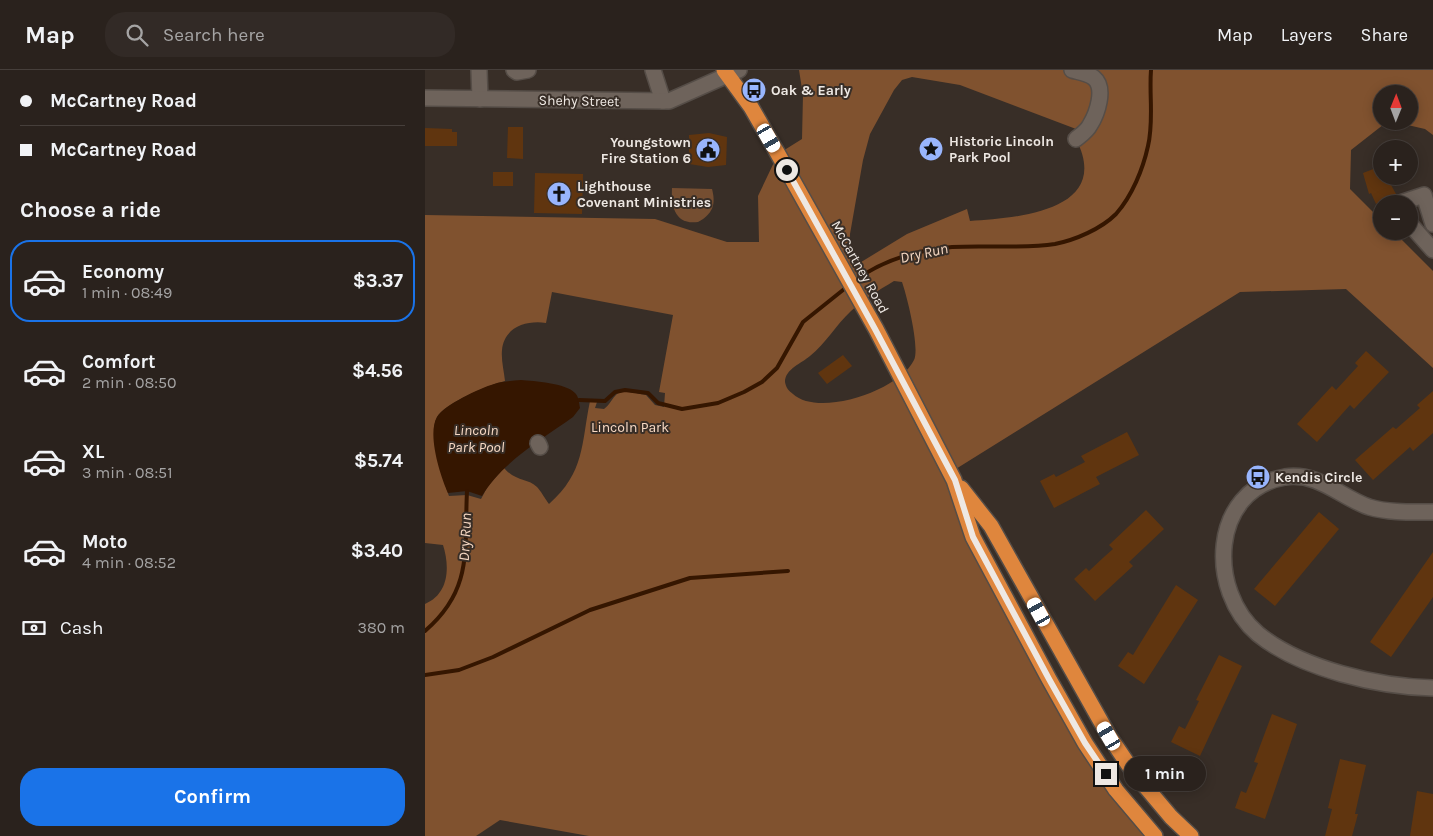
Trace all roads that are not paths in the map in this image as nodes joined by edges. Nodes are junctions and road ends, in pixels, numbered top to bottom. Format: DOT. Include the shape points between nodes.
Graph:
graph roads {
  1 [pos="479,70"];
  2 [pos="514,70"];
  3 [pos="528,70"];
  4 [pos="653,70"];
  5 [pos="1072,70"];
  6 [pos="731,72"];
  7 [pos="425,98"];
  8 [pos="480,99"];
  9 [pos="663,101"];
  10 [pos="1076,139"];
  11 [pos="1418,196"];
  12 [pos="1433,224"];
  13 [pos="1418,233"];
  14 [pos="1433,250"];
  15 [pos="952,475"];
  16 [pos="1433,512"];
  17 [pos="1433,688"];
  18 [pos="1155,836"];
  19 [pos="1191,836"];
  1 -- 8 [label="street"];
  2 -- 3 [label="street"];
  4 -- 9 [label="street"];
  5 -- 10 [label="street" via="1094,78 1099,92 1091,125"];
  6 -- 9 [label="street, Shehy Street"];
  6 -- 15 [label="highway, McCartney Road" via="875,329"];
  7 -- 8 [label="street, Shehy Street"];
  8 -- 9 [label="street, Shehy Street"];
  11 -- 12 [label="street" via="1424,194"];
  13 -- 14 [label="street"];
  15 -- 18 [label="highway, McCartney Road" via="973,537 1053,687 1106,774"];
  15 -- 19 [label="highway, McCartney Road" via="991,526 1109,736 1134,773"];
  16 -- 17 [label="street" via="1377,508 1313,479 1283,478 1265,484 1243,500 1227,530 1223,560 1225,579 1237,609 1271,644 1304,660 1354,677 1390,685"];
}
